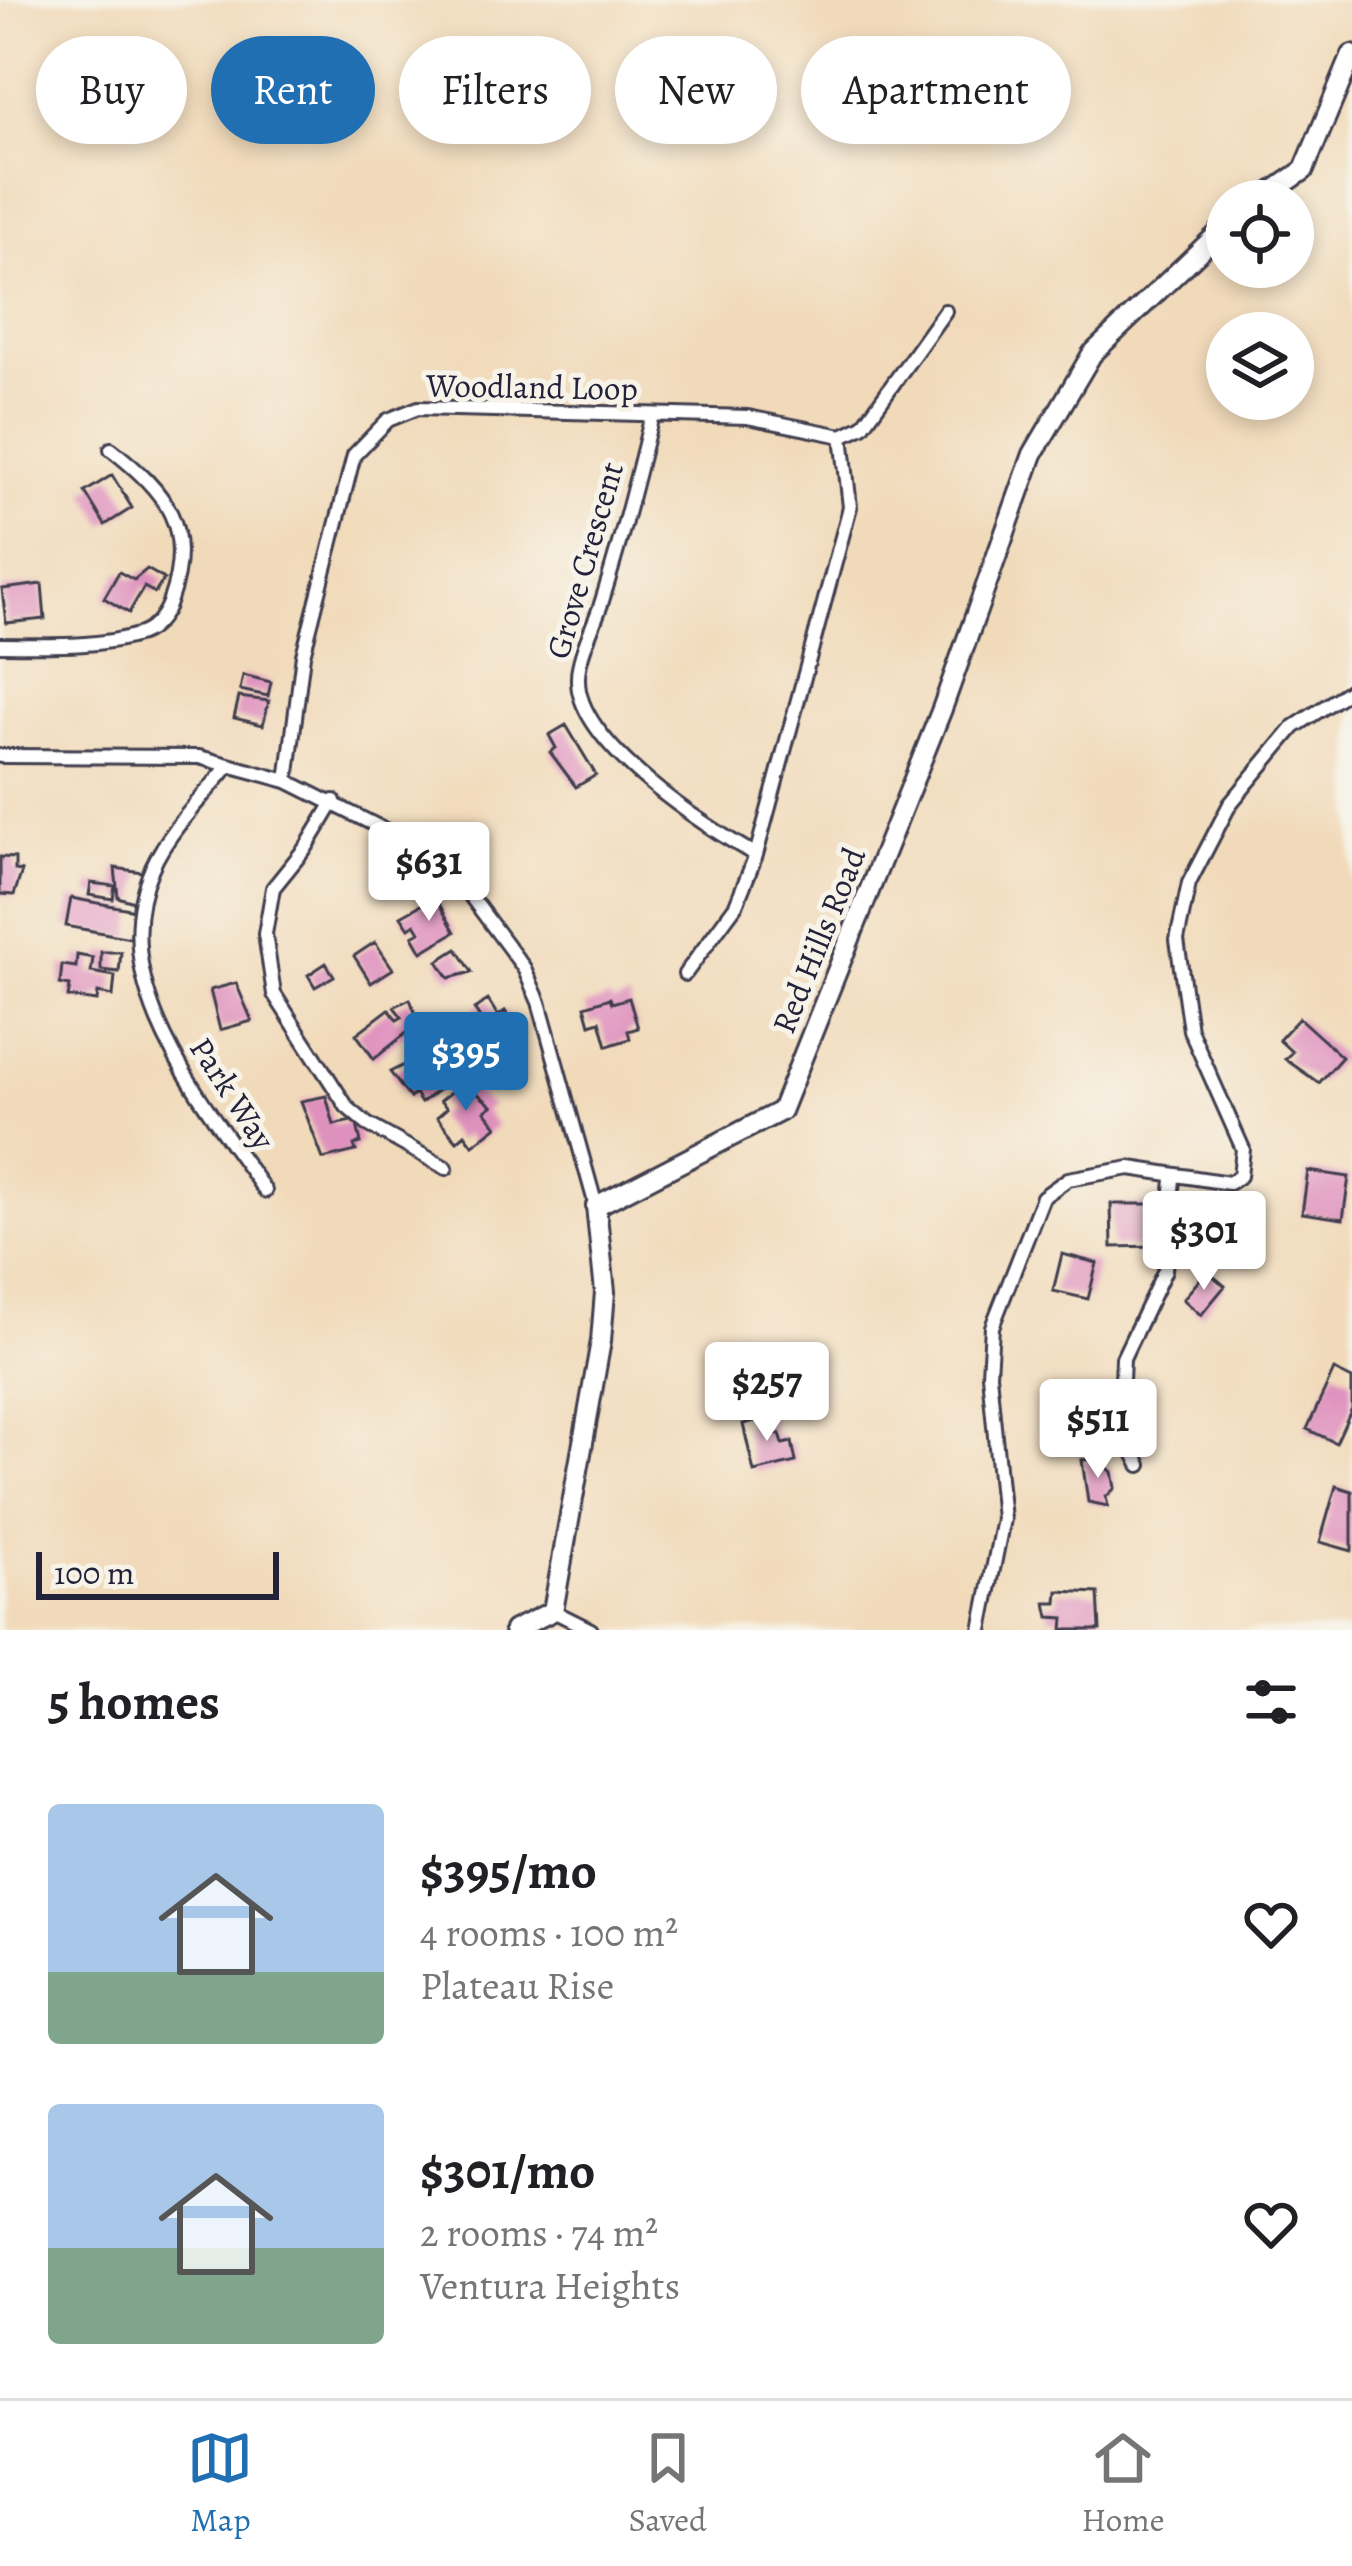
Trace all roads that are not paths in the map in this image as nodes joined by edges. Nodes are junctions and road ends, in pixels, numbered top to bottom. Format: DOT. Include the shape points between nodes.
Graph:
graph roads {
  1 [pos="1352,55"];
  2 [pos="1289,180"];
  3 [pos="1206,245"];
  4 [pos="945,311"];
  5 [pos="652,415"];
  6 [pos="842,436"];
  7 [pos="111,449"];
  8 [pos="0,645"];
  9 [pos="1352,689"];
  10 [pos="0,756"];
  11 [pos="229,765"];
  12 [pos="287,782"];
  13 [pos="334,801"];
  14 [pos="756,855"];
  15 [pos="685,974"];
  16 [pos="446,1168"];
  17 [pos="1173,1179"];
  18 [pos="265,1191"];
  19 [pos="596,1206"];
  20 [pos="1140,1465"];
  21 [pos="553,1611"];
  22 [pos="514,1630"];
  23 [pos="591,1630"];
  24 [pos="981,1630"];
  1 -- 2 [label="main road" via="1304,170"];
  3 -- 19 [label="main road, Red Hills Road" via="1092,354 1033,454 781,1111"];
  4 -- 6 [label="street" via="862,426"];
  5 -- 6 [label="street, Woodland Loop" via="748,417"];
  5 -- 12 [label="street, Woodland Loop" via="418,408 388,420 365,443 354,455 303,655"];
  5 -- 14 [label="street, Grove Crescent" via="577,678 585,712 635,769 710,830"];
  6 -- 14 [label="street" via="850,507"];
  7 -- 8 [label="street" via="145,476 183,538 166,613 145,634"];
  9 -- 17 [label="street" via="1294,727 1230,804 1190,883 1177,940 1190,1030 1245,1159 1229,1183"];
  10 -- 11 [label="street" via="199,757"];
  11 -- 12 [label="street"];
  11 -- 18 [label="street, Park Way" via="153,866 140,903 139,948 175,1060"];
  12 -- 13 [label="street"];
  13 -- 16 [label="street" via="273,888 265,934 274,994 347,1107"];
  13 -- 19 [label="street" via="443,859 524,968"];
  14 -- 15 [label="street" via="736,905"];
  17 -- 20 [label="street" via="1166,1270 1124,1358 1121,1403"];
  17 -- 24 [label="street" via="1130,1168 1068,1179 1043,1197 1024,1238 992,1328 1003,1519"];
  19 -- 21 [label="main road" via="602,1341"];
  21 -- 22 [label="main road"];
  21 -- 23 [label="street"];
}
